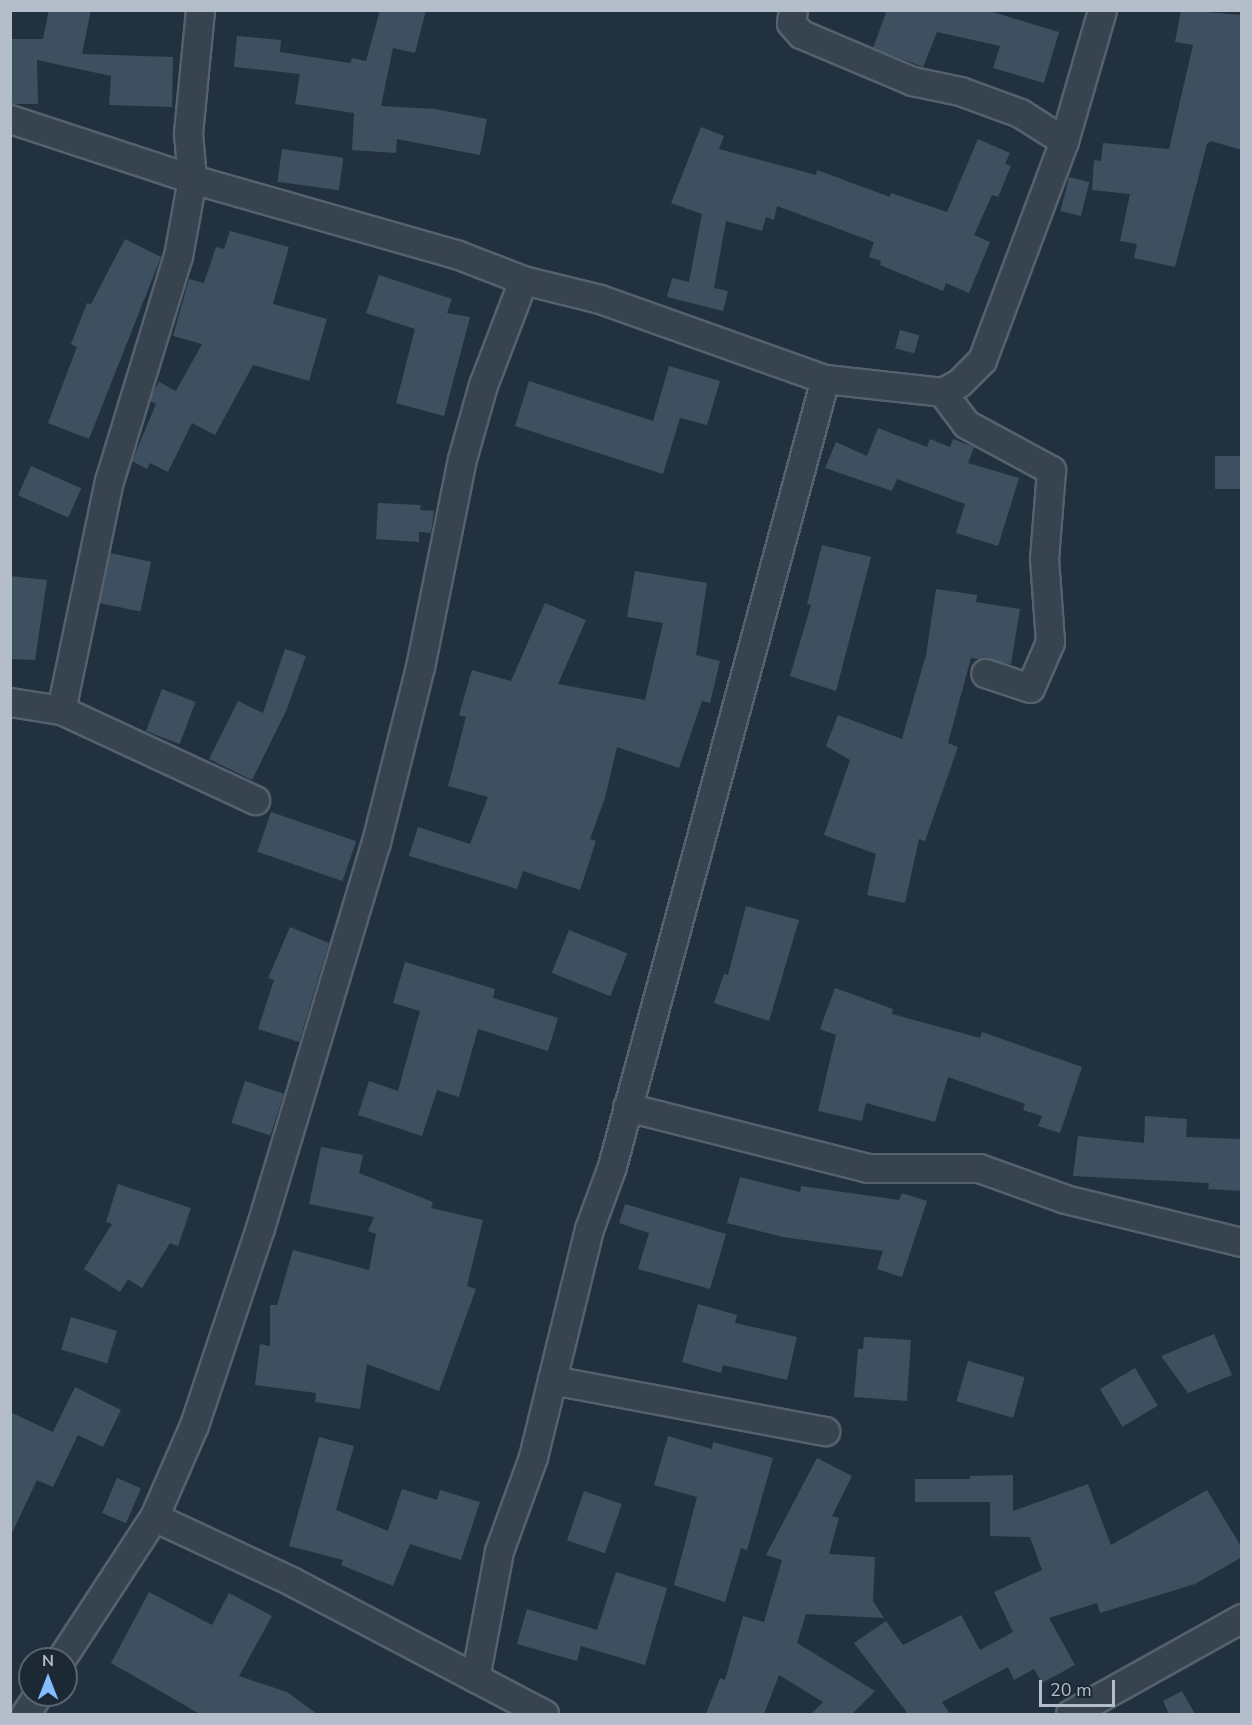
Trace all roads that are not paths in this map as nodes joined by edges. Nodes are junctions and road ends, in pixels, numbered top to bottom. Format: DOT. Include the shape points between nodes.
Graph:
graph roads {
  1 [pos="200,10"];
  2 [pos="793,10"];
  3 [pos="1102,10"];
  4 [pos="10,119"];
  5 [pos="1064,141"];
  6 [pos="192,179"];
  7 [pos="523,280"];
  8 [pos="825,379"];
  9 [pos="942,392"];
  10 [pos="985,673"];
  11 [pos="10,702"];
  12 [pos="61,710"];
  13 [pos="255,800"];
  14 [pos="627,1107"];
  15 [pos="1242,1242"];
  16 [pos="552,1380"];
  17 [pos="825,1431"];
  18 [pos="153,1517"];
  19 [pos="1242,1618"];
  20 [pos="69,1647"];
  21 [pos="475,1678"];
  22 [pos="544,1714"];
  23 [pos="1070,1714"];
  1 -- 6 [label="street" via="188,133"];
  2 -- 5 [label="street" via="791,23 801,34 912,81 960,91 1020,113"];
  3 -- 5 [label="street"];
  4 -- 6 [label="street"];
  5 -- 9 [label="street" via="982,360 959,383"];
  6 -- 7 [label="street" via="456,254"];
  6 -- 12 [label="street" via="177,256 109,481"];
  7 -- 8 [label="street" via="600,299"];
  7 -- 18 [label="street" via="483,385 462,459 420,666 344,950 260,1228 194,1425"];
  8 -- 9 [label="street"];
  8 -- 14 [label="street"];
  9 -- 10 [label="street" via="966,424 1052,470 1044,558 1050,642 1030,688"];
  11 -- 12 [label="street"];
  12 -- 13 [label="street"];
  14 -- 15 [label="street" via="868,1168 979,1168 1065,1199"];
  14 -- 16 [label="street" via="589,1229"];
  16 -- 17 [label="street"];
  16 -- 21 [label="street" via="533,1457 499,1551"];
  18 -- 20 [label="street"];
  18 -- 21 [label="street" via="291,1581"];
  19 -- 23 [label="street"];
  21 -- 22 [label="street"];
}
